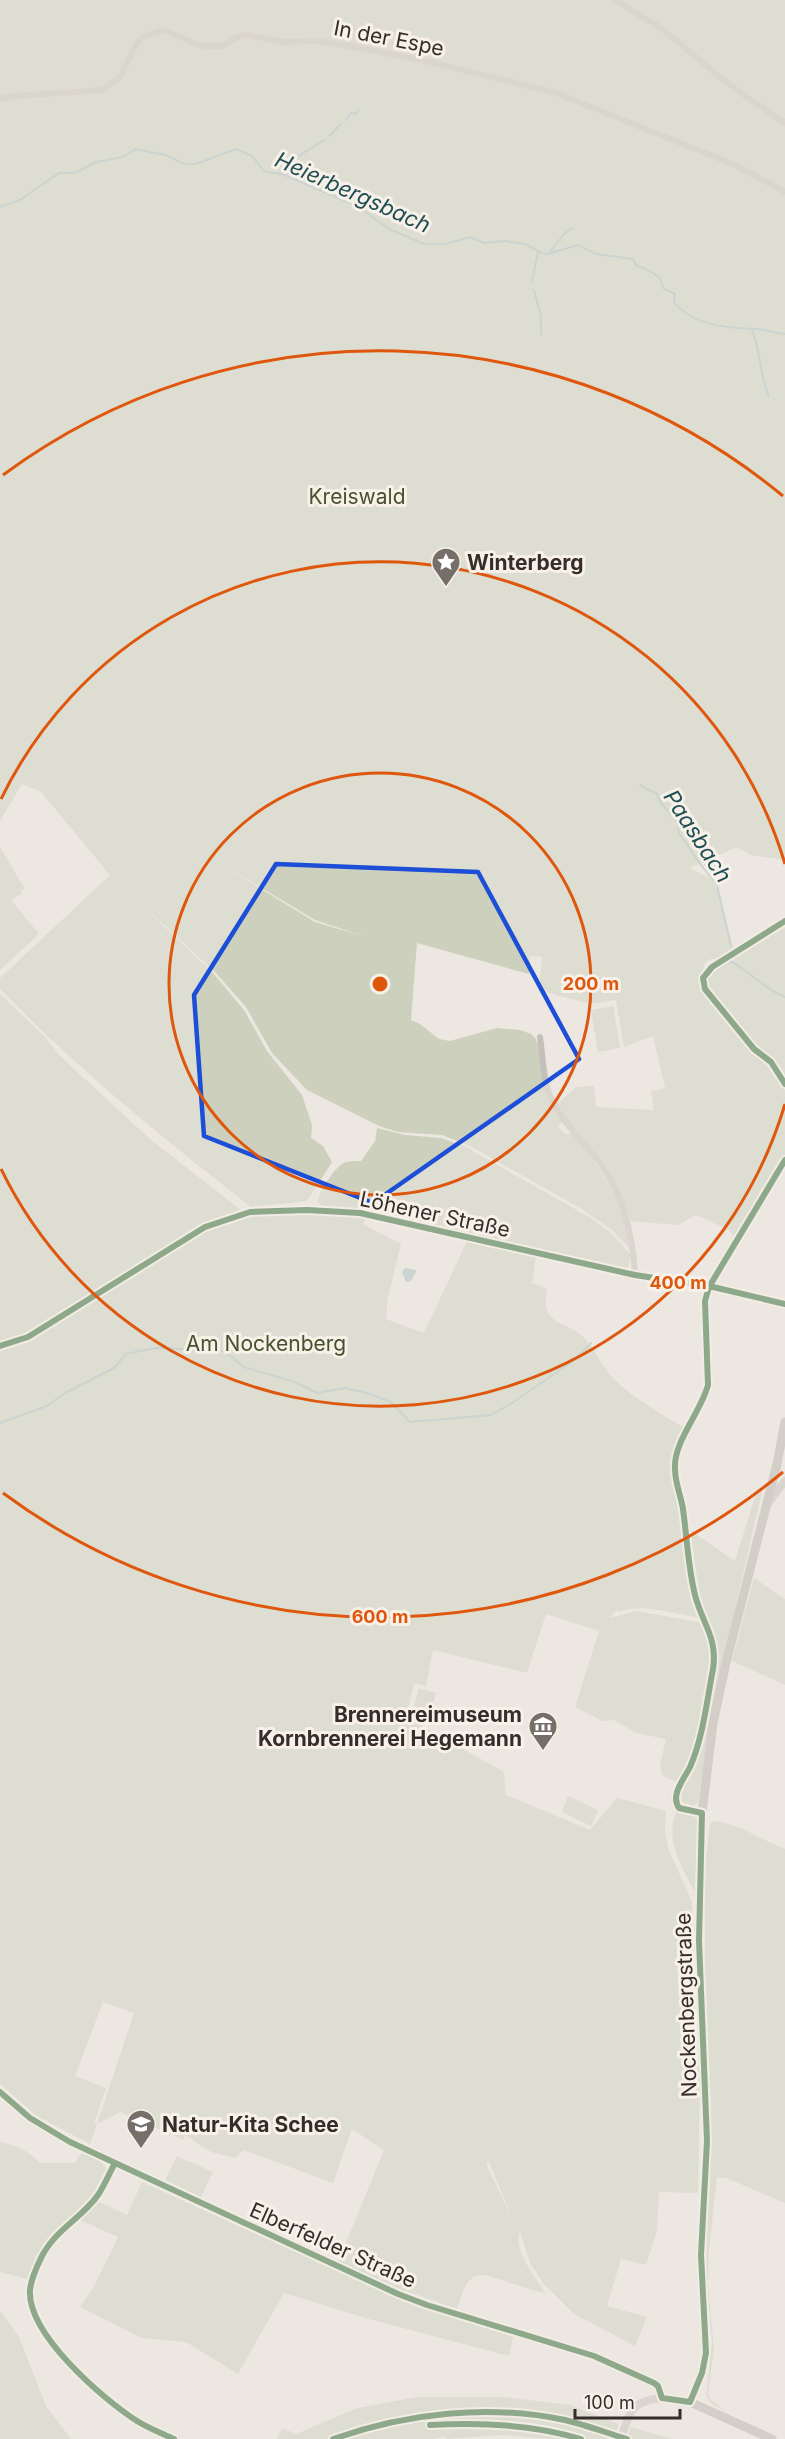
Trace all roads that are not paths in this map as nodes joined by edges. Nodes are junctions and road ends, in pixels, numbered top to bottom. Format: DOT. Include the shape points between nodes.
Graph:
graph roads {
  1 [pos="615,0"];
  2 [pos="0,99"];
  3 [pos="785,123"];
  4 [pos="785,192"];
  5 [pos="785,921"];
  6 [pos="540,1037"];
  7 [pos="785,1084"];
  8 [pos="785,1160"];
  9 [pos="636,1275"];
  10 [pos="709,1287"];
  11 [pos="783,1304"];
  12 [pos="0,1346"];
  13 [pos="785,1422"];
  14 [pos="782,1455"];
  15 [pos="781,1466"];
  16 [pos="785,1481"];
  17 [pos="766,1506"];
  18 [pos="702,1813"];
  19 [pos="1,2095"];
  20 [pos="115,2163"];
  21 [pos="662,2398"];
  22 [pos="690,2402"];
  23 [pos="174,2439"];
  24 [pos="621,2439"];
  25 [pos="772,2439"];
  1 -- 3 [label="street" via="661,28 731,86"];
  2 -- 4 [label="street, In der Espe" via="103,90 120,77 142,37 164,30 204,46 221,46 248,35 283,42 316,41 426,61 556,93 735,165"];
  5 -- 7 [label="street" via="712,967 703,978 705,989 754,1049 771,1062"];
  6 -- 9 [label="street" via="551,1099 615,1191 632,1240"];
  8 -- 10 [label="street"];
  9 -- 10 [label="street, Löhener Straße"];
  9 -- 12 [label="street, Löhener Straße" via="360,1213 250,1212 205,1227 28,1337"];
  10 -- 11 [label="street, Löhener Straße"];
  10 -- 18 [label="street" via="705,1301 708,1385 678,1451 675,1468 693,1584 714,1640 714,1655 697,1742 675,1802 679,1808"];
  13 -- 14 [label="main road, Nockenbergstraße"];
  14 -- 15 [label="main road, Nockenbergstraße"];
  15 -- 17 [label="main road, Nockenbergstraße"];
  16 -- 17 [label="street"];
  17 -- 18 [label="main road, Nockenbergstraße" via="713,1723"];
  18 -- 22 [label="main road, Nockenbergstraße" via="699,1941 707,2141 701,2255 706,2353"];
  19 -- 20 [label="main road, Elberfelder Straße" via="39,2124"];
  20 -- 21 [label="main road, Elberfelder Straße" via="427,2306 594,2356 654,2383"];
  20 -- 23 [label="street" via="97,2197 54,2237 43,2254 30,2290 32,2306 49,2339 80,2376 138,2422"];
  21 -- 22 [label="main road"];
  21 -- 24 [label="street" via="638,2403"];
  22 -- 25 [label="main road"];
}
